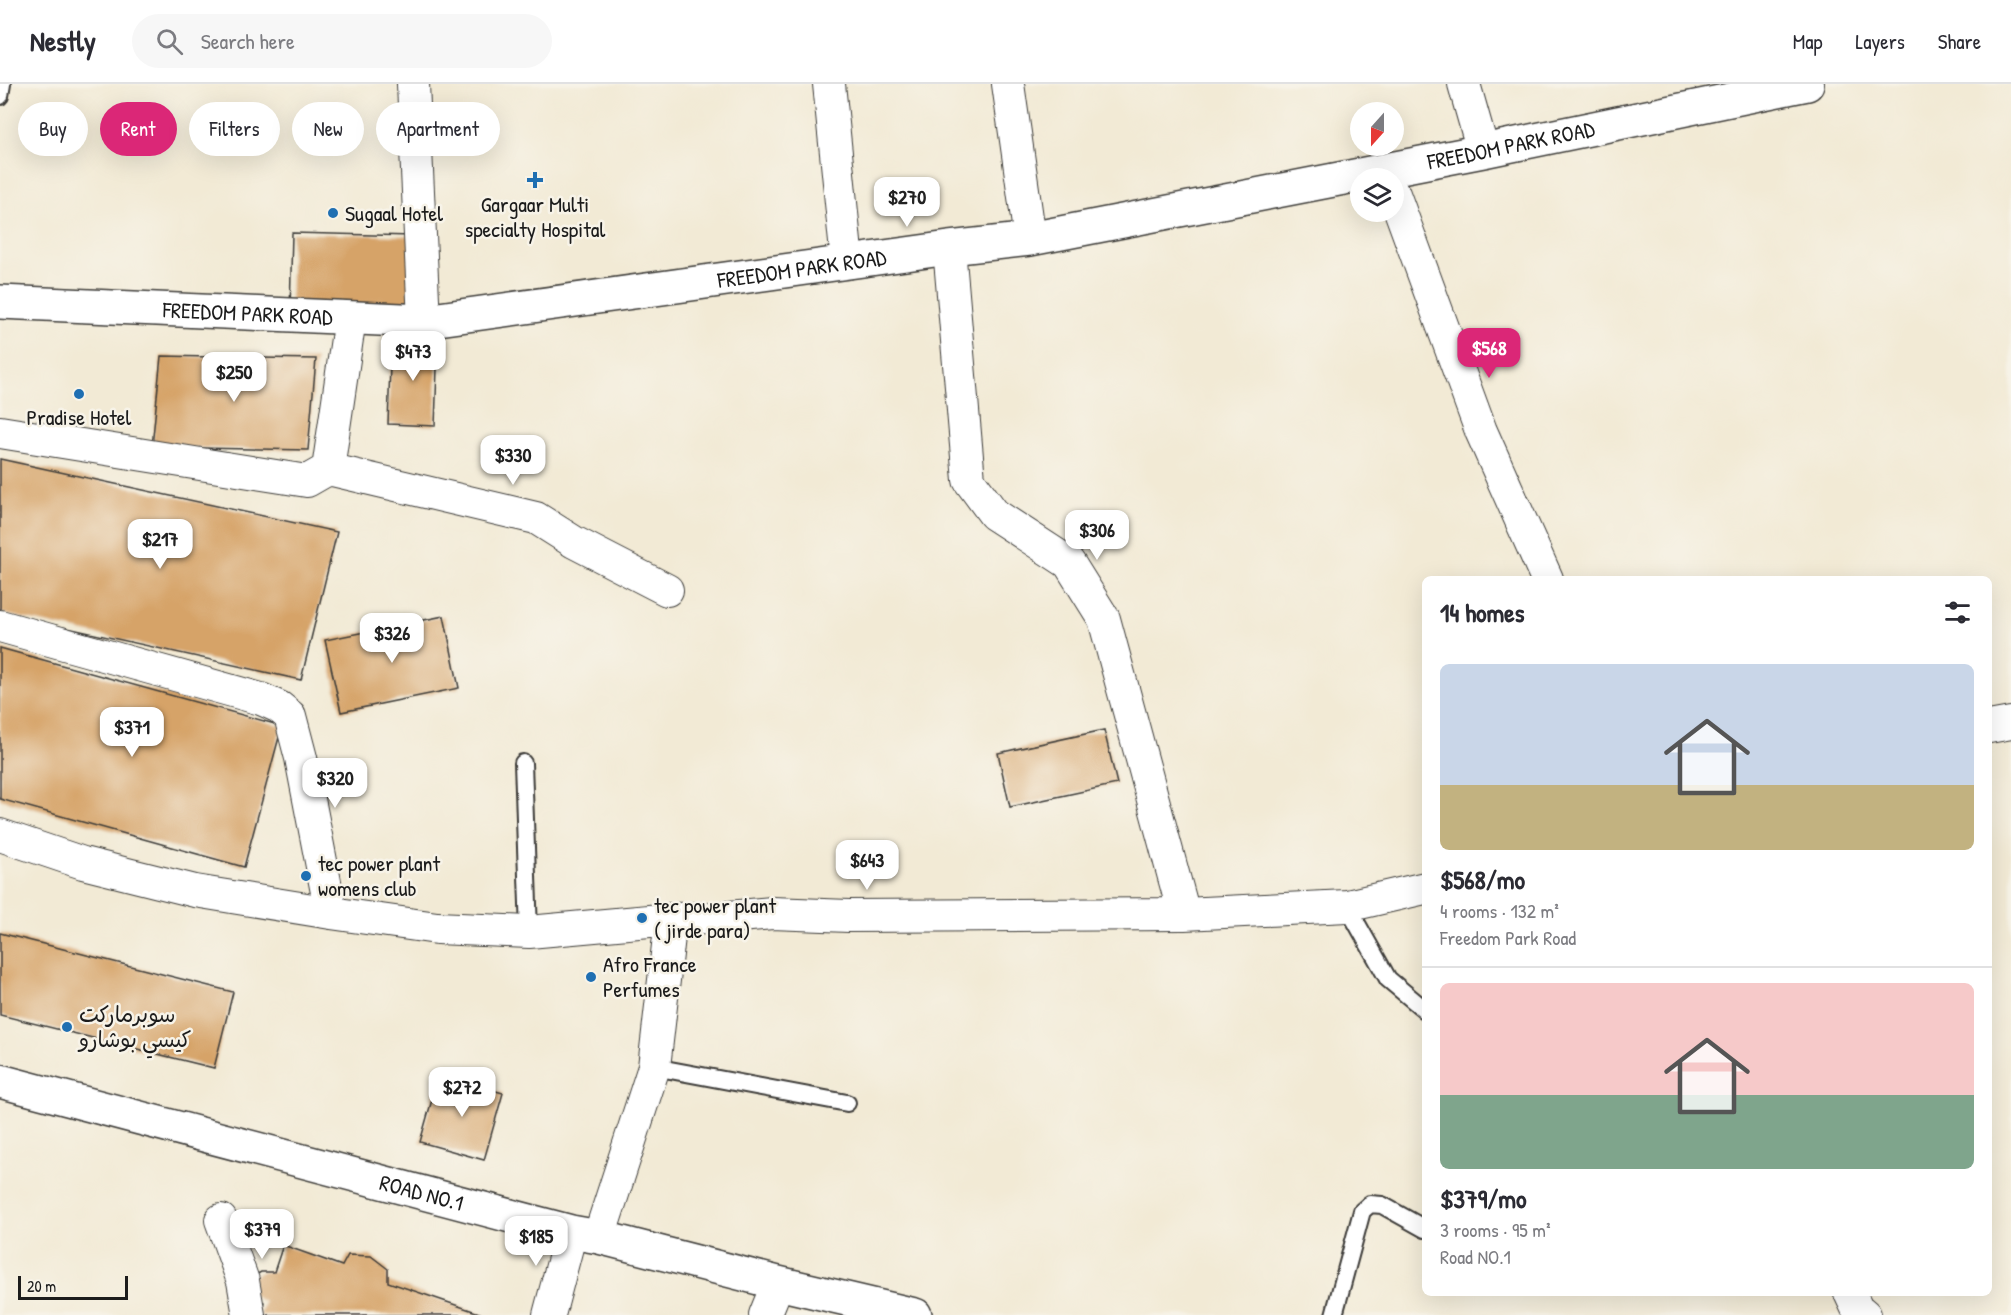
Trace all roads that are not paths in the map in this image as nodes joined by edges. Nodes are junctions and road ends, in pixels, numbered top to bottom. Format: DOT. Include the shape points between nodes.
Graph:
graph roads {
  1 [pos="2,84"];
  2 [pos="413,84"];
  3 [pos="829,84"];
  4 [pos="1008,84"];
  5 [pos="1464,84"];
  6 [pos="1807,84"];
  7 [pos="0,96"];
  8 [pos="1483,151"];
  9 [pos="1404,176"];
  10 [pos="1350,187"];
  11 [pos="1404,221"];
  12 [pos="1030,239"];
  13 [pos="949,248"];
  14 [pos="847,262"];
  15 [pos="0,302"];
  16 [pos="350,318"];
  17 [pos="424,321"];
  18 [pos="0,432"];
  19 [pos="328,469"];
  20 [pos="1546,576"];
  21 [pos="667,590"];
  22 [pos="0,626"];
  23 [pos="2011,723"];
  24 [pos="1992,727"];
  25 [pos="523,763"];
  26 [pos="0,835"];
  27 [pos="1422,889"];
  28 [pos="1347,906"];
  29 [pos="331,913"];
  30 [pos="1184,914"];
  31 [pos="672,919"];
  32 [pos="529,932"];
  33 [pos="1422,1008"];
  34 [pos="654,1067"];
  35 [pos="0,1081"];
  36 [pos="847,1103"];
  37 [pos="221,1220"];
  38 [pos="1422,1227"];
  39 [pos="585,1234"];
  40 [pos="778,1283"];
  41 [pos="1851,1296"];
  42 [pos="249,1315"];
  43 [pos="549,1315"];
  44 [pos="765,1315"];
  45 [pos="915,1315"];
  46 [pos="1334,1315"];
  47 [pos="1865,1315"];
  1 -- 7 [label="lane"];
  2 -- 17 [label="street"];
  3 -- 14 [label="street"];
  4 -- 12 [label="street"];
  5 -- 8 [label="street"];
  6 -- 8 [label="main road, FREEDOM PARK ROAD"];
  8 -- 9 [label="main road, FREEDOM PARK ROAD"];
  10 -- 12 [label="main road, FREEDOM PARK ROAD"];
  11 -- 20 [label="street" via="1482,431"];
  12 -- 13 [label="main road, FREEDOM PARK ROAD"];
  13 -- 14 [label="main road, FREEDOM PARK ROAD"];
  13 -- 30 [label="street" via="969,480 994,514 1069,563 1104,619"];
  14 -- 17 [label="main road, FREEDOM PARK ROAD"];
  15 -- 16 [label="main road, FREEDOM PARK ROAD"];
  16 -- 17 [label="main road, FREEDOM PARK ROAD"];
  16 -- 19 [label="street"];
  18 -- 19 [label="street" via="307,481"];
  19 -- 21 [label="street" via="536,518"];
  22 -- 29 [label="street" via="261,699 290,716"];
  23 -- 24 [label="street"];
  25 -- 32 [label="lane"];
  26 -- 29 [label="street" via="83,863 195,891"];
  27 -- 28 [label="street"];
  28 -- 30 [label="street"];
  28 -- 33 [label="lane" via="1388,980"];
  29 -- 32 [label="street" via="437,928"];
  30 -- 31 [label="street" via="772,913"];
  31 -- 32 [label="street"];
  31 -- 34 [label="street"];
  34 -- 36 [label="lane"];
  34 -- 39 [label="street"];
  35 -- 39 [label="main road, ROAD NO.1"];
  37 -- 42 [label="street" via="243,1281"];
  38 -- 46 [label="lane" via="1382,1205 1370,1204 1362,1211"];
  39 -- 40 [label="main road, ROAD NO.1"];
  39 -- 43 [label="street"];
  40 -- 44 [label="street"];
  40 -- 45 [label="main road, ROAD NO.1"];
  41 -- 47 [label="street"];
}
